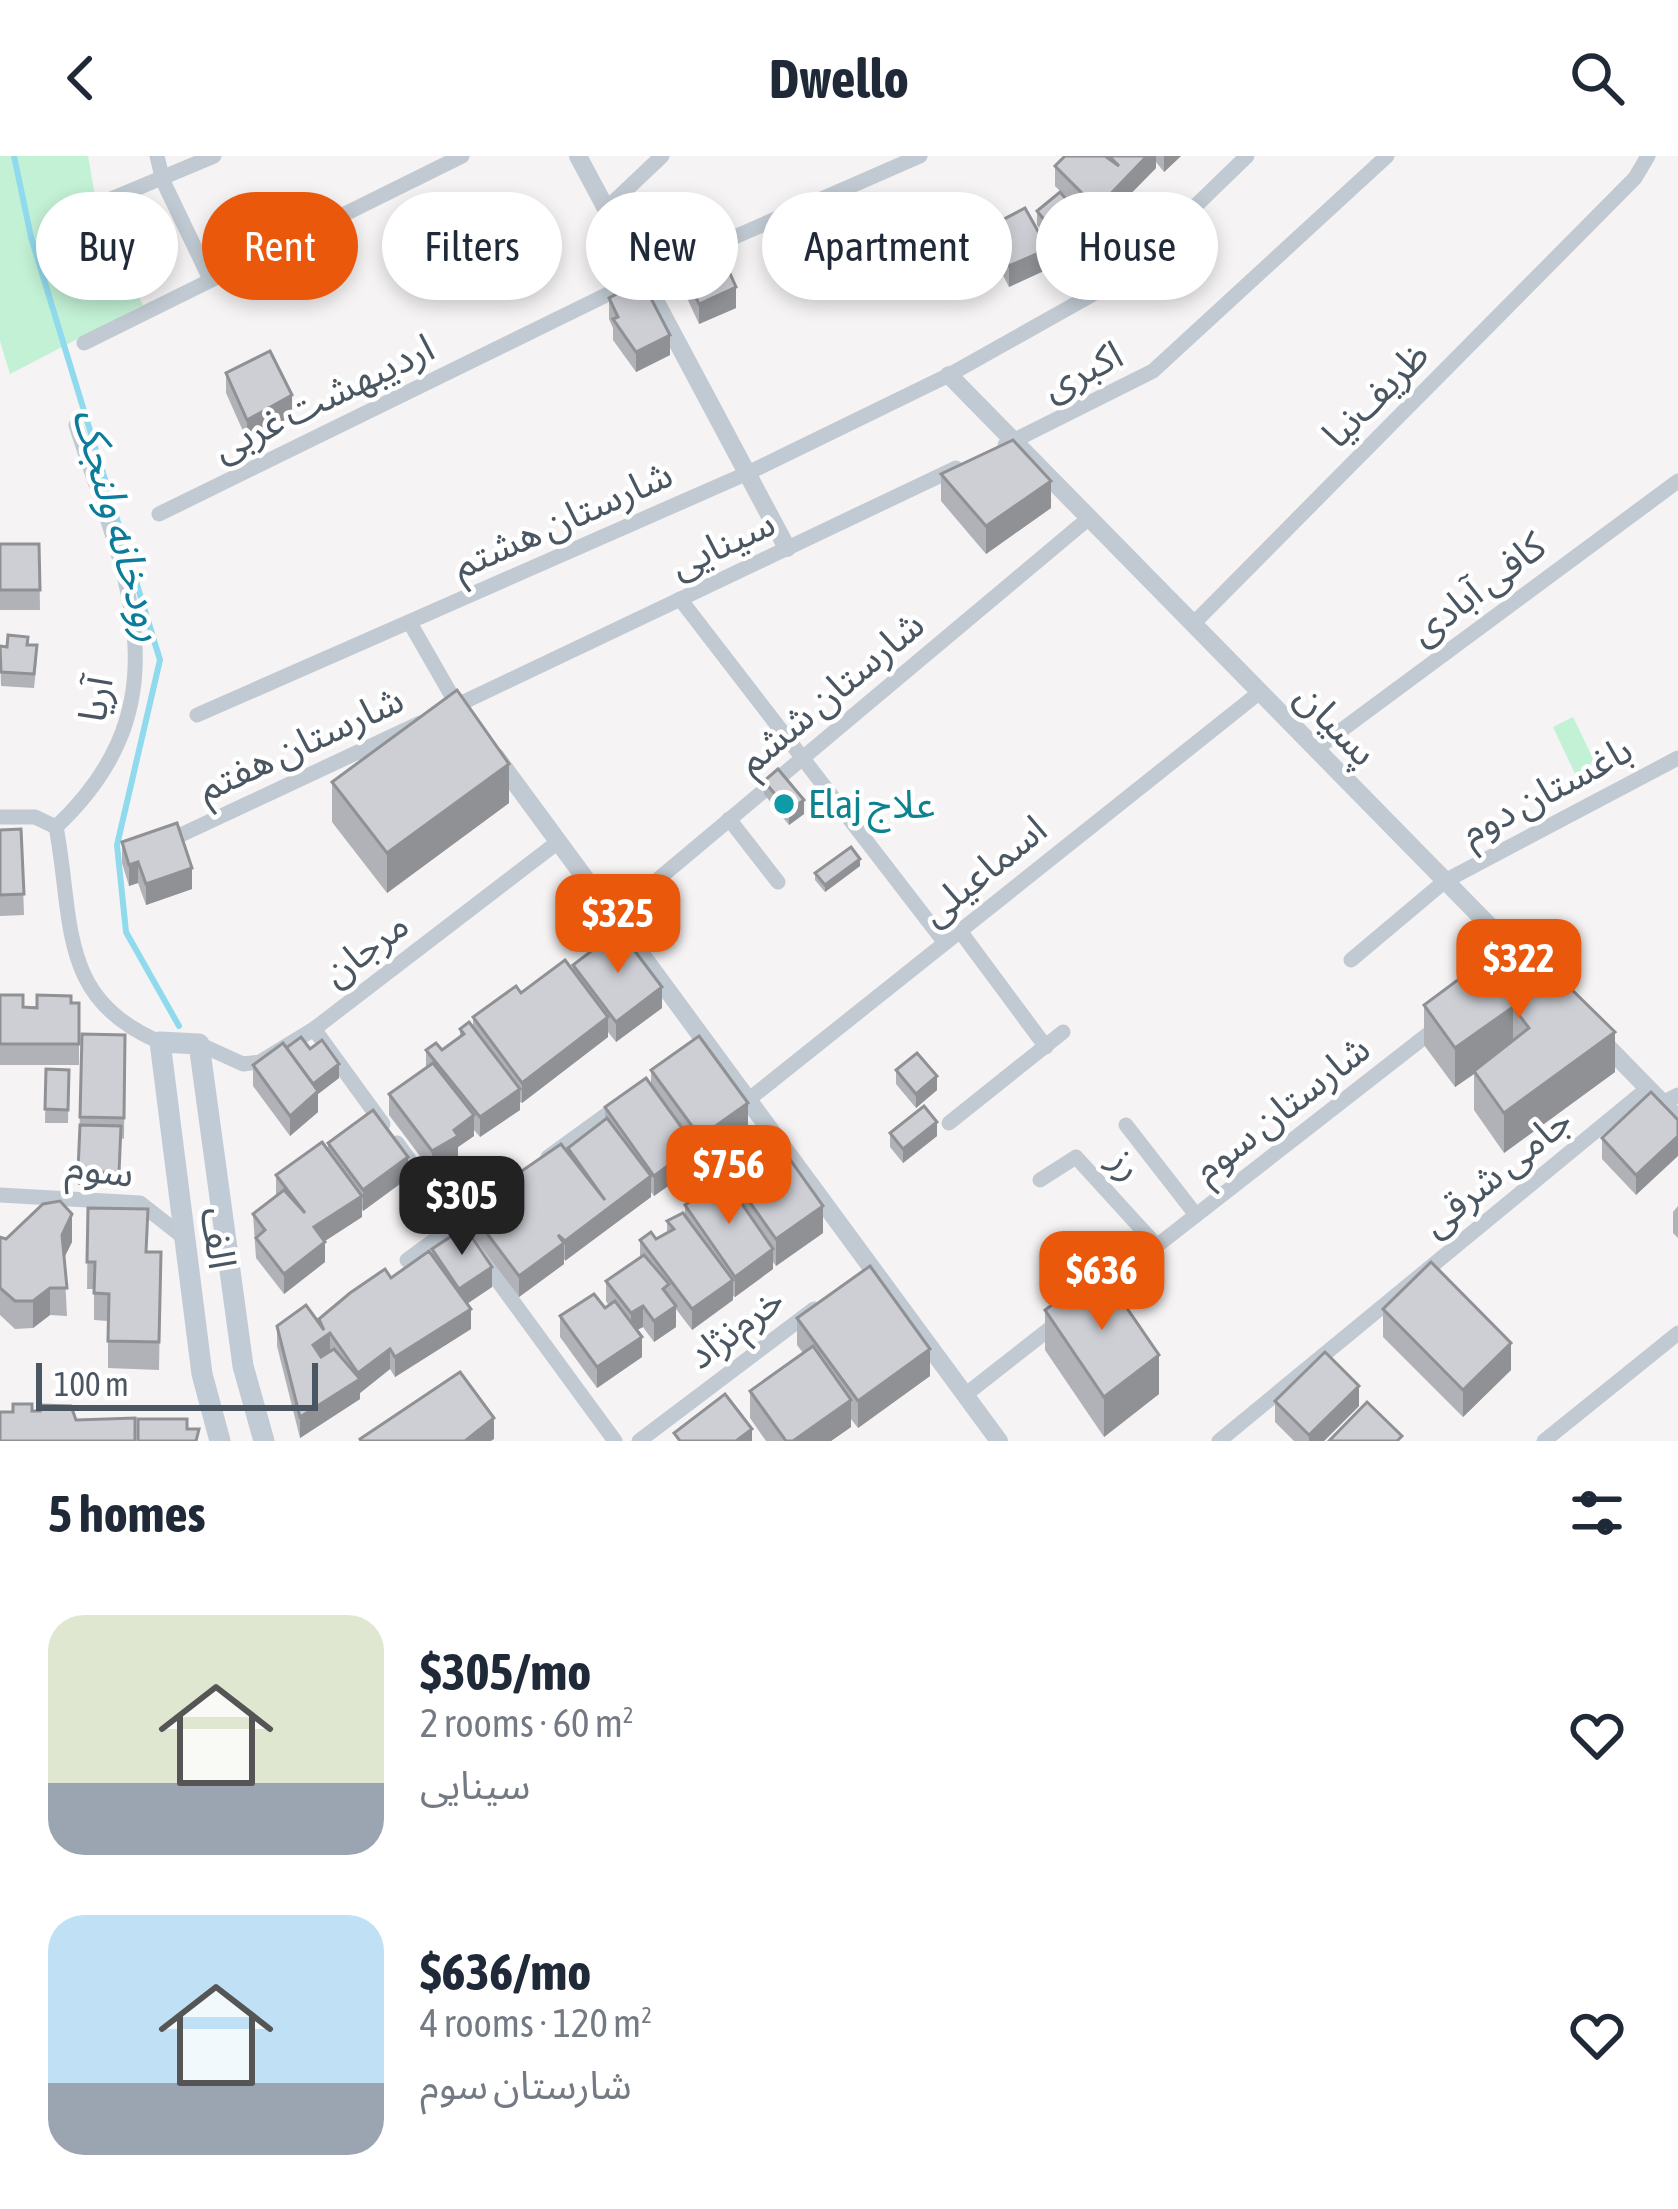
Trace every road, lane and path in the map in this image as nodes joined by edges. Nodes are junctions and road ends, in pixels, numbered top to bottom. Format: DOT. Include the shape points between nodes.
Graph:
graph roads {
  1 [pos="157,156"];
  2 [pos="214,156"];
  3 [pos="462,156"];
  4 [pos="578,156"];
  5 [pos="662,156"];
  6 [pos="920,156"];
  7 [pos="1247,156"];
  8 [pos="1387,156"];
  9 [pos="1648,156"];
  10 [pos="164,181"];
  11 [pos="133,192"];
  12 [pos="597,192"];
  13 [pos="624,192"];
  14 [pos="358,207"];
  15 [pos="738,235"];
  16 [pos="202,262"];
  17 [pos="202,283"];
  18 [pos="596,300"];
  19 [pos="658,300"];
  20 [pos="84,343"];
  21 [pos="949,375"];
  22 [pos="76,425"];
  23 [pos="1014,441"];
  24 [pos="993,451"];
  25 [pos="973,460"];
  26 [pos="750,472"];
  27 [pos="1678,481"];
  28 [pos="159,514"];
  29 [pos="1089,518"];
  30 [pos="787,548"];
  31 [pos="680,599"];
  32 [pos="410,623"];
  33 [pos="1193,624"];
  34 [pos="1260,692"];
  35 [pos="458,705"];
  36 [pos="197,716"];
  37 [pos="470,722"];
  38 [pos="483,739"];
  39 [pos="1316,749"];
  40 [pos="802,758"];
  41 [pos="1678,758"];
  42 [pos="0,817"];
  43 [pos="729,820"];
  44 [pos="56,827"];
  45 [pos="170,840"];
  46 [pos="558,842"];
  47 [pos="1445,881"];
  48 [pos="778,882"];
  49 [pos="613,917"];
  50 [pos="960,931"];
  51 [pos="946,943"];
  52 [pos="1351,960"];
  53 [pos="1523,961"];
  54 [pos="1505,975"];
  55 [pos="1539,976"];
  56 [pos="1450,1017"];
  57 [pos="1586,1024"];
  58 [pos="314,1029"];
  59 [pos="1063,1032"];
  60 [pos="160,1042"];
  61 [pos="706,1042"];
  62 [pos="199,1044"];
  63 [pos="1046,1047"];
  64 [pos="686,1056"];
  65 [pos="1663,1095"];
  66 [pos="629,1098"];
  67 [pos="748,1100"];
  68 [pos="1678,1119"];
  69 [pos="950,1123"];
  70 [pos="1126,1124"];
  71 [pos="533,1168"];
  72 [pos="1040,1180"];
  73 [pos="0,1195"];
  74 [pos="495,1196"];
  75 [pos="1196,1215"];
  76 [pos="456,1224"];
  77 [pos="182,1236"];
  78 [pos="1157,1246"];
  79 [pos="407,1260"];
  80 [pos="870,1266"];
  81 [pos="853,1280"];
  82 [pos="835,1293"];
  83 [pos="1087,1300"];
  84 [pos="1070,1314"];
  85 [pos="1678,1333"];
  86 [pos="965,1395"];
  87 [pos="220,1441"];
  88 [pos="265,1441"];
  89 [pos="615,1441"];
  90 [pos="639,1441"];
  91 [pos="999,1441"];
  92 [pos="1219,1441"];
  93 [pos="1544,1441"];
  1 -- 10 [label="street"];
  2 -- 10 [label="street"];
  3 -- 14 [label="street"];
  4 -- 12 [label="street"];
  5 -- 13 [label="street"];
  6 -- 15 [label="street, اردیبهشت غربی"];
  7 -- 21 [label="street, شارستان هشتم" via="1120,279"];
  8 -- 23 [label="street, اکبری" via="1153,371"];
  9 -- 33 [label="street, ظریف‌نیا" via="1635,178"];
  10 -- 11 [label="street"];
  10 -- 16 [label="street"];
  17 -- 20 [label="street"];
  18 -- 28 [label="street, اردیبهشت غربی"];
  19 -- 26 [label="street"];
  21 -- 23 [label="street, پسیان"];
  21 -- 26 [label="street, شارستان هشتم"];
  22 -- 44 [label="street, آریا" via="126,588 135,694 122,743 90,796"];
  23 -- 24 [label="street"];
  23 -- 29 [label="street, پسیان"];
  25 -- 30 [label="street, سینایی"];
  26 -- 30 [label="street"];
  26 -- 32 [label="street, شارستان هشتم"];
  27 -- 39 [label="street, کافی آبادی"];
  29 -- 33 [label="street, پسیان"];
  29 -- 40 [label="street, شارستان ششم"];
  30 -- 31 [label="street, سینایی"];
  31 -- 35 [label="street, سینایی"];
  31 -- 40 [label="street"];
  32 -- 35 [label="street"];
  32 -- 36 [label="street, شارستان هشتم"];
  33 -- 34 [label="street, پسیان"];
  34 -- 39 [label="street, پسیان"];
  34 -- 50 [label="street, اسماعیلی"];
  35 -- 37 [label="street"];
  35 -- 45 [label="street, شارستان هفتم"];
  38 -- 46 [label="street"];
  39 -- 47 [label="street, پسیان"];
  40 -- 43 [label="street, شارستان ششم"];
  40 -- 51 [label="street"];
  41 -- 47 [label="street, باغستان دوم"];
  42 -- 44 [label="street"];
  43 -- 48 [label="street"];
  43 -- 49 [label="street, شارستان ششم"];
  44 -- 60 [label="street" via="82,979 124,1028"];
  46 -- 49 [label="street"];
  46 -- 58 [label="street, مرجان"];
  47 -- 52 [label="street, باغستان دوم"];
  47 -- 53 [label="street, پسیان"];
  49 -- 61 [label="street"];
  50 -- 51 [label="street, اسماعیلی"];
  50 -- 63 [label="street"];
  51 -- 67 [label="street, اسماعیلی"];
  53 -- 54 [label="street"];
  53 -- 55 [label="street, پسیان"];
  56 -- 75 [label="street, شارستان سوم"];
  57 -- 65 [label="street"];
  58 -- 62 [label="street, مرجان" via="260,1062 243,1064"];
  58 -- 76 [label="street"];
  59 -- 63 [label="street"];
  60 -- 62 [label="main road"];
  60 -- 77 [label="main road, الف"];
  61 -- 64 [label="street"];
  61 -- 67 [label="street"];
  62 -- 88 [label="main road, الف" via="243,1366"];
  63 -- 69 [label="street"];
  65 -- 68 [label="street"];
  65 -- 92 [label="street, جامی شرقی"];
  66 -- 71 [label="street"];
  67 -- 80 [label="street"];
  70 -- 75 [label="street"];
  72 -- 78 [label="street, رز" via="1076,1157"];
  73 -- 77 [label="street, سوم" via="140,1202"];
  74 -- 76 [label="street"];
  75 -- 78 [label="street, شارستان سوم"];
  76 -- 79 [label="street"];
  76 -- 89 [label="street"];
  77 -- 87 [label="main road, الف"];
  78 -- 83 [label="street, شارستان سوم"];
  80 -- 81 [label="street"];
  80 -- 86 [label="street"];
  82 -- 90 [label="street, خرم‌نژاد"];
  84 -- 86 [label="street"];
  85 -- 93 [label="street"];
  86 -- 91 [label="street"];
}
